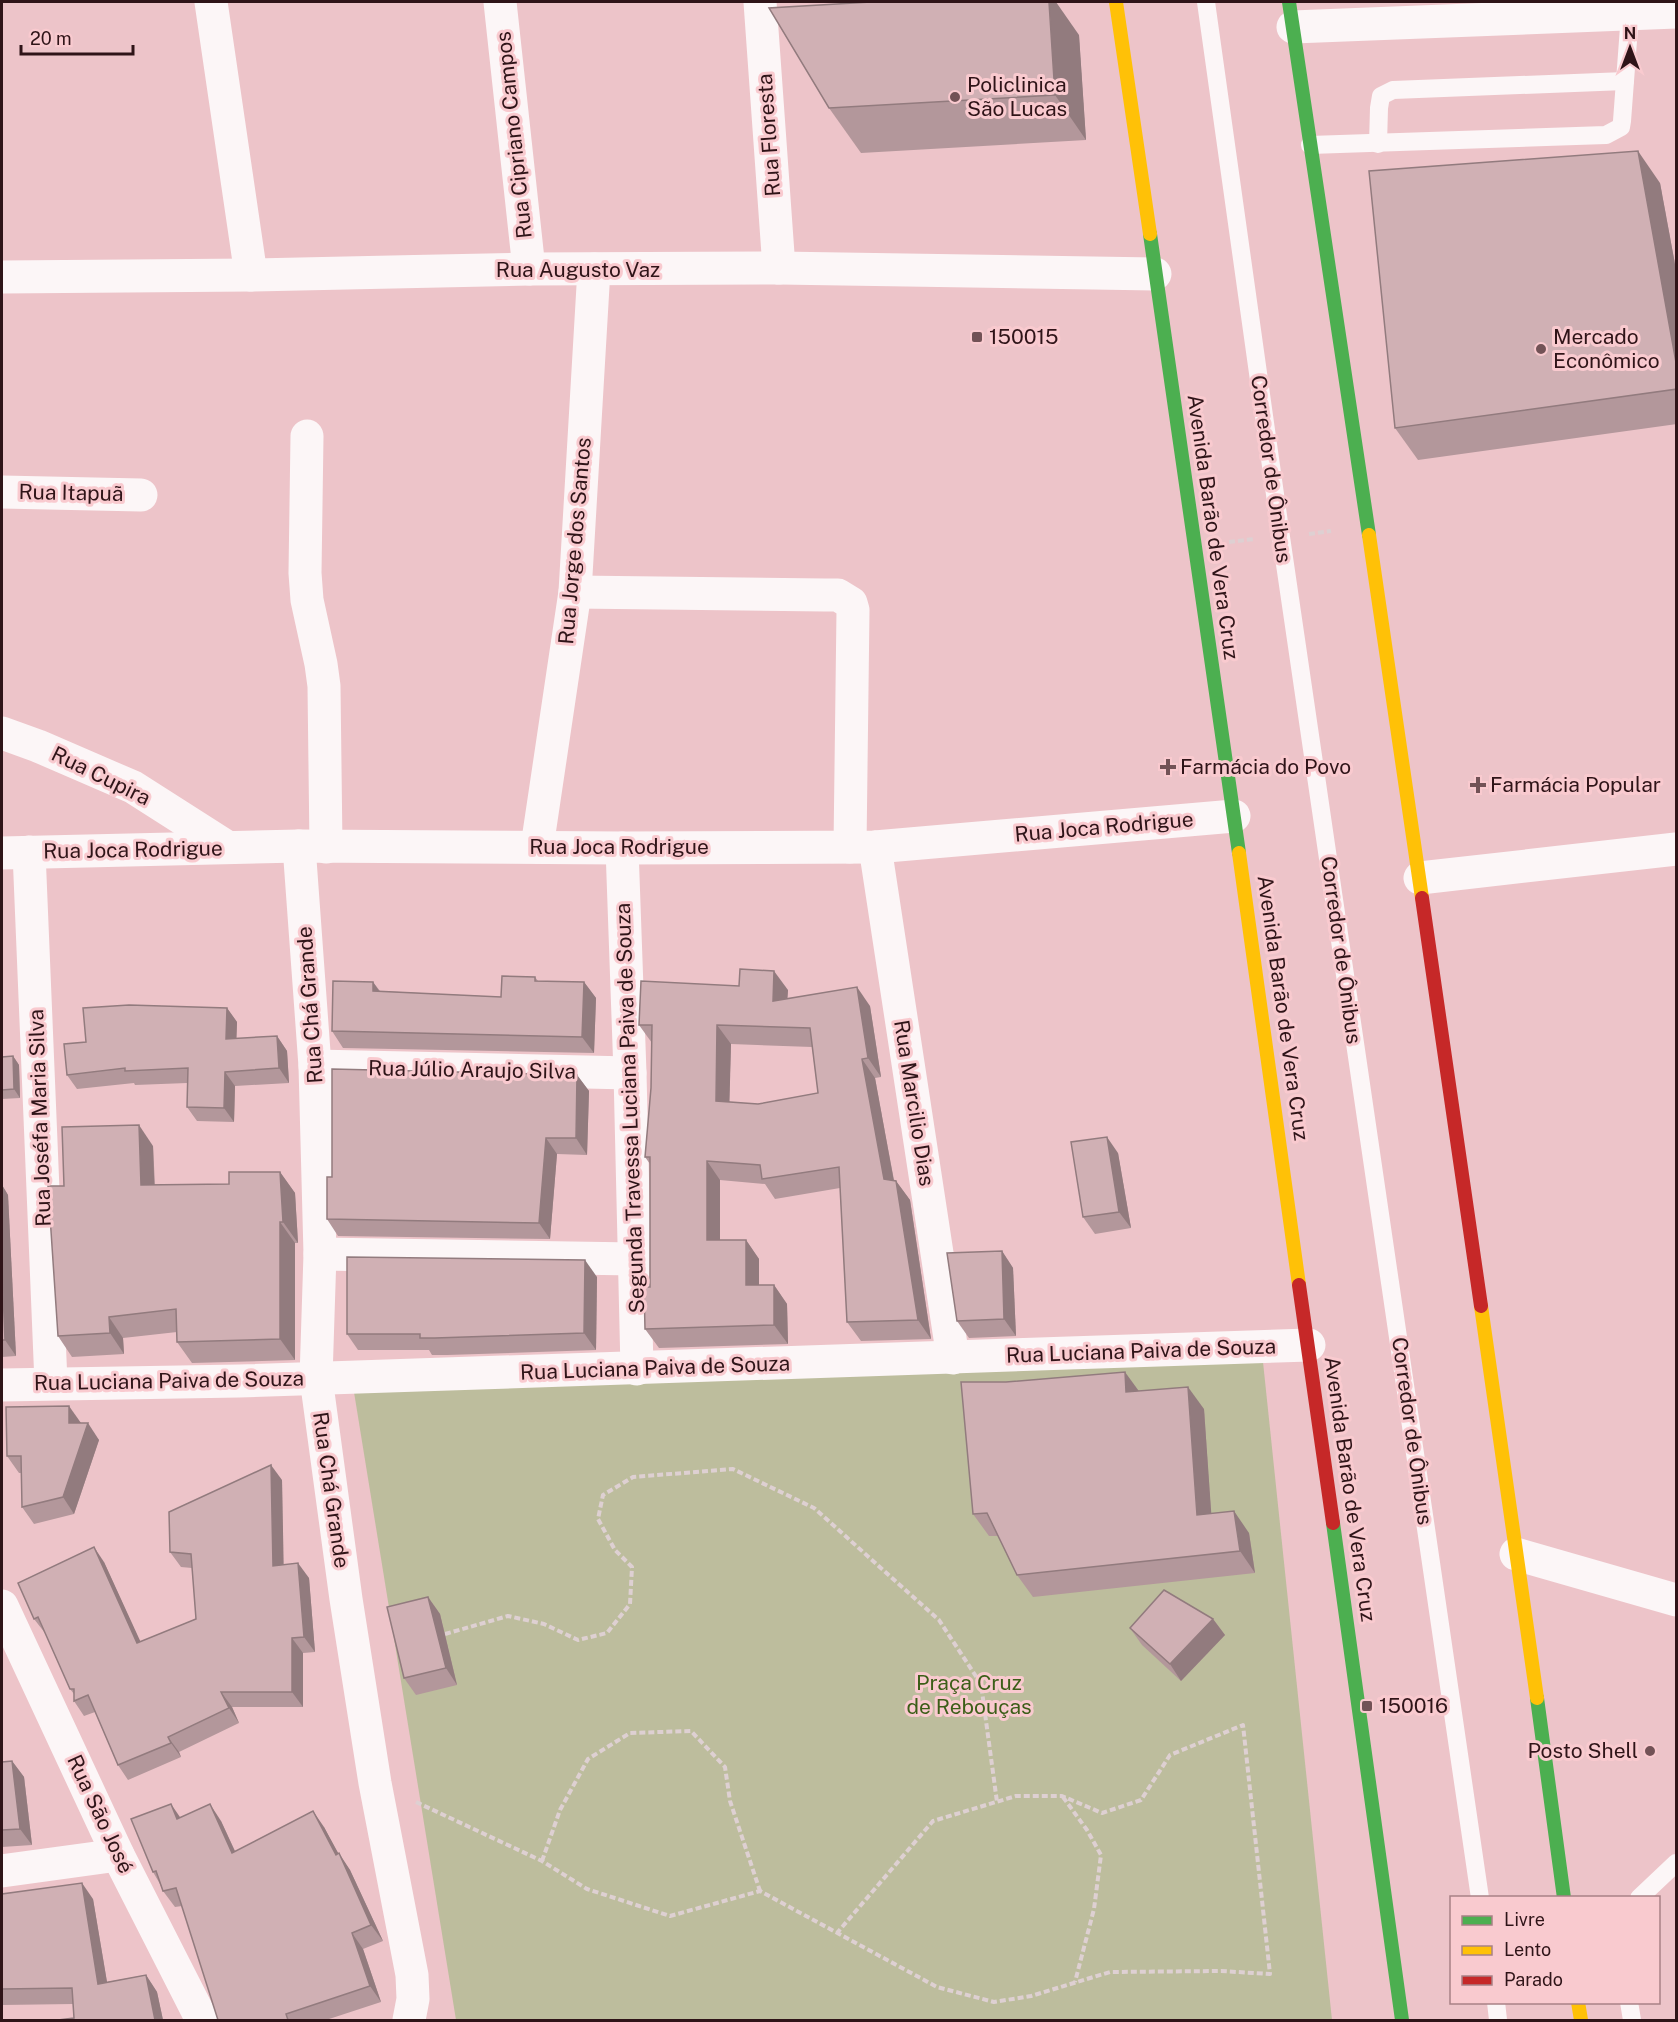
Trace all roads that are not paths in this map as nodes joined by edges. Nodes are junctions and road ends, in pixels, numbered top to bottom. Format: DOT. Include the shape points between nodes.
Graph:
graph roads {
  1 [pos="211,2"];
  2 [pos="500,2"];
  3 [pos="760,2"];
  4 [pos="1116,2"];
  5 [pos="1206,2"];
  6 [pos="1677,12"];
  7 [pos="1291,14"];
  8 [pos="1630,14"];
  9 [pos="1625,81"];
  10 [pos="1378,144"];
  11 [pos="1310,145"];
  12 [pos="778,268"];
  13 [pos="529,269"];
  14 [pos="594,269"];
  15 [pos="1155,274"];
  16 [pos="251,276"];
  17 [pos="2,277"];
  18 [pos="307,436"];
  19 [pos="2,492"];
  20 [pos="141,495"];
  21 [pos="575,592"];
  22 [pos="2,733"];
  23 [pos="1234,816"];
  24 [pos="312,846"];
  25 [pos="227,847"];
  26 [pos="537,847"];
  27 [pos="863,847"];
  28 [pos="622,848"];
  29 [pos="1677,849"];
  30 [pos="15,853"];
  31 [pos="1420,878"];
  32 [pos="315,1066"];
  33 [pos="630,1073"];
  34 [pos="320,1254"];
  35 [pos="635,1259"];
  36 [pos="1309,1345"];
  37 [pos="953,1358"];
  38 [pos="637,1369"];
  39 [pos="316,1378"];
  40 [pos="51,1383"];
  41 [pos="2,1385"];
  42 [pos="1516,1554"];
  43 [pos="1677,1600"];
  44 [pos="2,1606"];
  45 [pos="118,1855"];
  46 [pos="1677,1863"];
  47 [pos="2,1871"];
  48 [pos="1480,1896"];
  49 [pos="1564,1896"];
  50 [pos="1641,1896"];
  51 [pos="1496,2004"];
  52 [pos="1578,2004"];
  53 [pos="1629,2004"];
  54 [pos="202,2020"];
  55 [pos="409,2020"];
  56 [pos="1402,2020"];
  57 [pos="1498,2020"];
  58 [pos="1581,2020"];
  59 [pos="1632,2020"];
  1 -- 16 [label="street"];
  2 -- 13 [label="street, Rua Cipriano Campos"];
  3 -- 12 [label="street, Rua Floresta"];
  4 -- 15 [label="highway, Avenida Barão de Vera Cruz"];
  5 -- 48 [label="lane, Corredor de Ônibus"];
  6 -- 8 [label="street"];
  7 -- 8 [label="street"];
  7 -- 11 [label="highway"];
  8 -- 9 [label="lane"];
  9 -- 10 [label="lane" via="1620,127 1606,135"];
  9 -- 10 [label="lane" via="1393,90 1382,96"];
  10 -- 11 [label="lane"];
  11 -- 31 [label="highway"];
  12 -- 14 [label="street, Rua Augusto Vaz"];
  12 -- 15 [label="street, Rua Augusto Vaz"];
  13 -- 14 [label="street, Rua Augusto Vaz"];
  13 -- 16 [label="street, Rua Augusto Vaz"];
  14 -- 21 [label="street, Rua Jorge dos Santos"];
  15 -- 23 [label="highway, Avenida Barão de Vera Cruz"];
  16 -- 17 [label="street, Rua Augusto Vaz"];
  18 -- 24 [label="street, Rua Chá Grande" via="305,573 324,686"];
  19 -- 20 [label="street, Rua Itapuã"];
  21 -- 26 [label="street, Rua Jorge dos Santos"];
  21 -- 27 [label="street, Rua Marcilio Dias" via="825,595 845,598 851,603"];
  22 -- 25 [label="street, Rua Cupira" via="133,787"];
  23 -- 27 [label="street, Rua Joca Rodrigue"];
  23 -- 36 [label="highway, Avenida Barão de Vera Cruz"];
  24 -- 25 [label="street, Rua Joca Rodrigue"];
  24 -- 26 [label="street, Rua Joca Rodrigue"];
  24 -- 32 [label="street, Rua Chá Grande"];
  25 -- 30 [label="street, Rua Joca Rodrigue"];
  26 -- 28 [label="street, Rua Joca Rodrigue"];
  27 -- 28 [label="street, Rua Joca Rodrigue"];
  27 -- 37 [label="street, Rua Marcilio Dias"];
  28 -- 33 [label="street, Segunda Travessa Luciana Paiva de Souza"];
  29 -- 31 [label="street"];
  30 -- 40 [label="street, Rua Joséfa Maria Silva"];
  31 -- 42 [label="highway"];
  32 -- 33 [label="street, Rua Júlio Araujo Silva"];
  32 -- 34 [label="street, Rua Chá Grande"];
  33 -- 35 [label="street, Segunda Travessa Luciana Paiva de Souza"];
  34 -- 35 [label="street"];
  34 -- 39 [label="street, Rua Chá Grande"];
  35 -- 38 [label="street, Segunda Travessa Luciana Paiva de Souza"];
  36 -- 37 [label="street, Rua Luciana Paiva de Souza"];
  36 -- 56 [label="highway, Avenida Barão de Vera Cruz"];
  37 -- 38 [label="street, Rua Luciana Paiva de Souza"];
  38 -- 39 [label="street, Rua Luciana Paiva de Souza"];
  39 -- 40 [label="street, Rua Luciana Paiva de Souza"];
  39 -- 55 [label="street, Rua Chá Grande" via="345,1599 412,1975"];
  40 -- 41 [label="street, Rua Luciana Paiva de Souza"];
  42 -- 43 [label="street"];
  42 -- 49 [label="highway"];
  44 -- 45 [label="street, Rua São José"];
  45 -- 47 [label="street"];
  45 -- 54 [label="street, Rua São José"];
  46 -- 50 [label="lane"];
  51 -- 57 [label="lane"];
  52 -- 58 [label="highway"];
  53 -- 59 [label="lane"];
}
